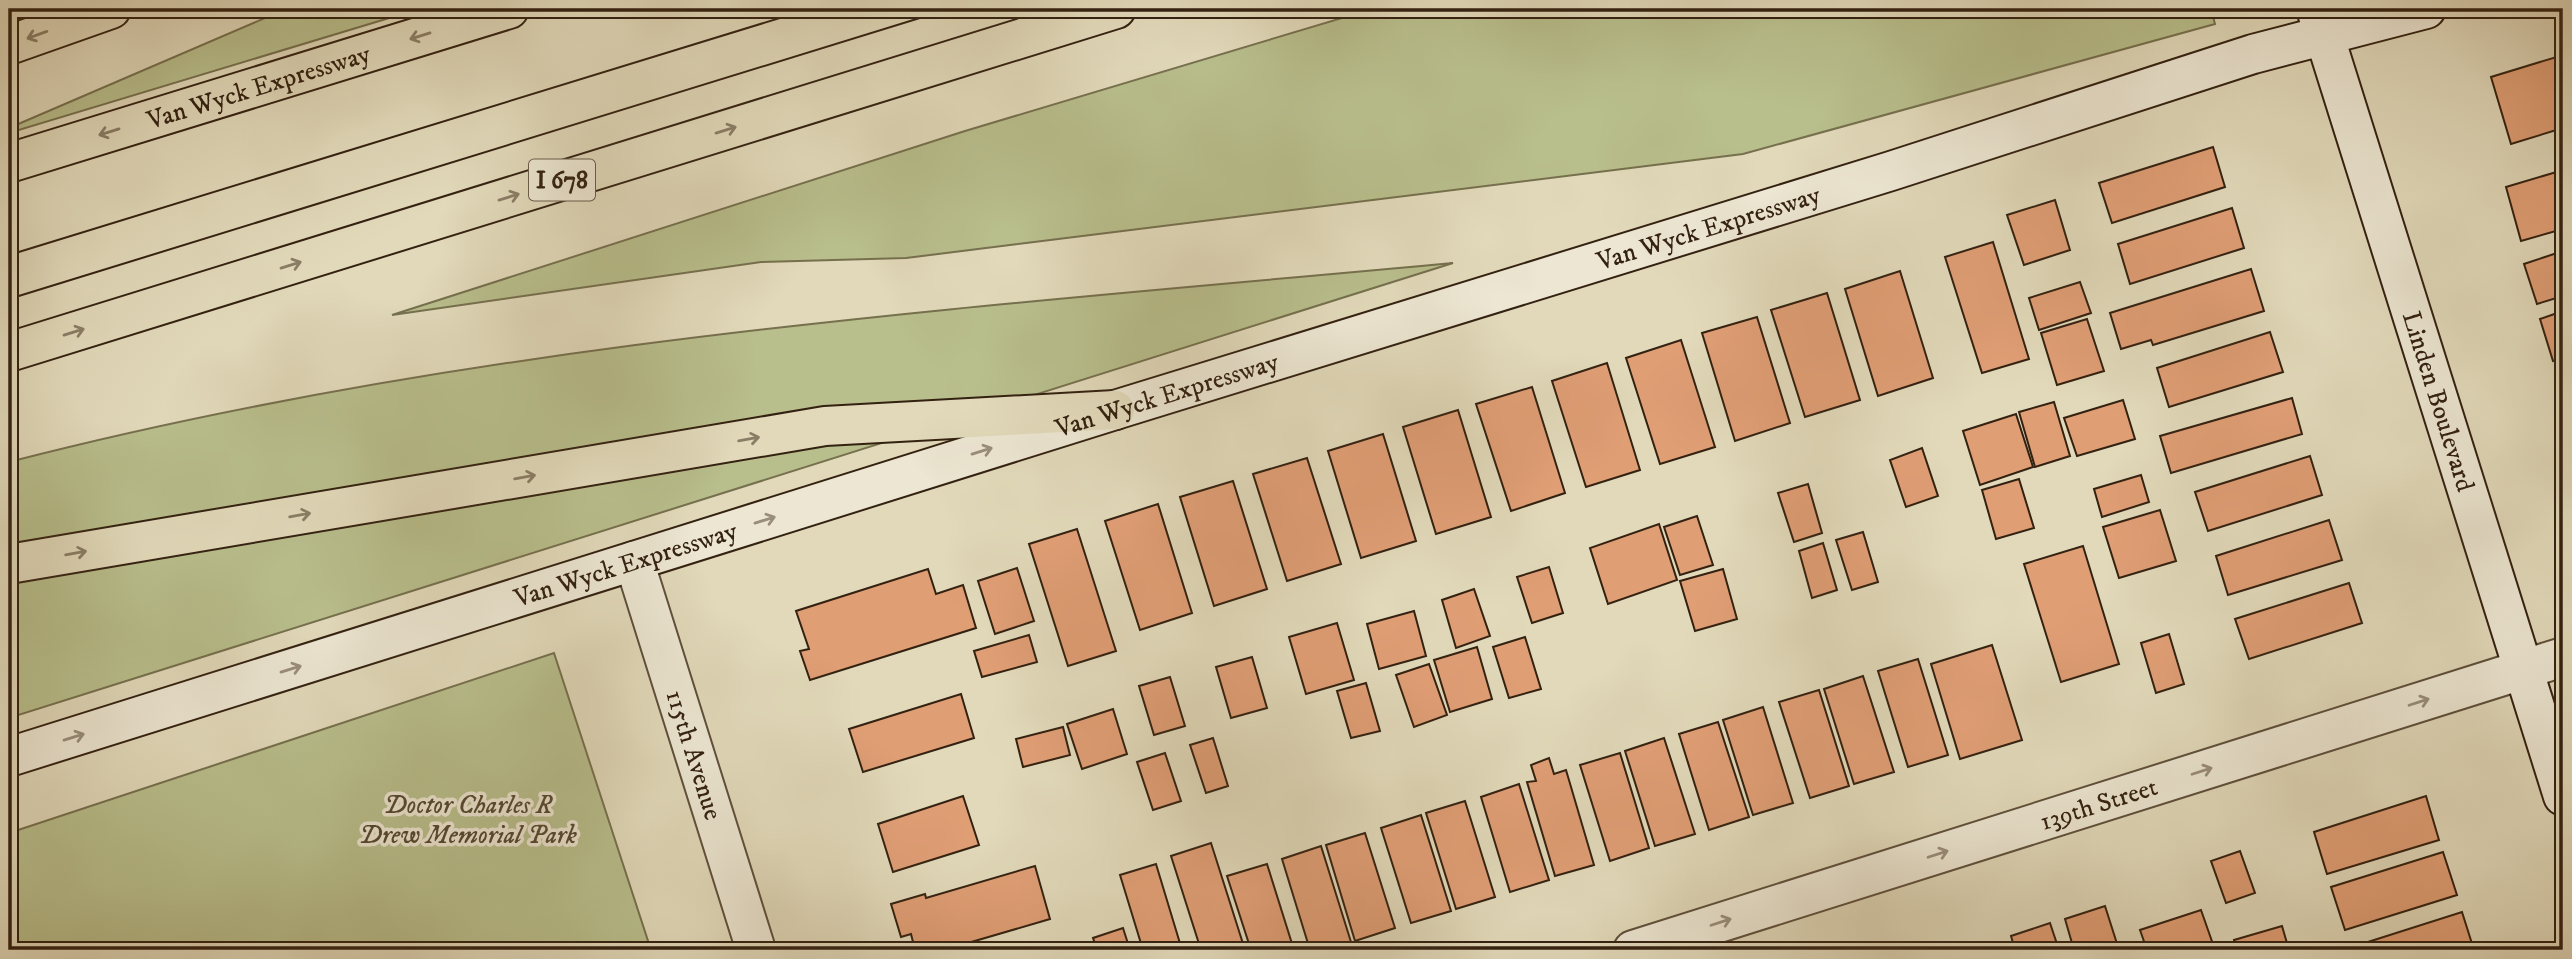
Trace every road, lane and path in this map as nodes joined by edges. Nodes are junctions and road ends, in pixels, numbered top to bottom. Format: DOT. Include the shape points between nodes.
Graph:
graph roads {
  1 [pos="111,9"];
  2 [pos="509,9"];
  3 [pos="1116,9"];
  4 [pos="2426,9"];
  5 [pos="2320,22"];
  6 [pos="9,45"];
  7 [pos="9,163"];
  8 [pos="9,352"];
  9 [pos="1115,410"];
  10 [pos="634,561"];
  11 [pos="9,564"];
  12 [pos="2563,657"];
  13 [pos="2524,669"];
  14 [pos="9,758"];
  15 [pos="2563,796"];
  16 [pos="756,950"];
  17 [pos="1633,950"];
  1 -- 6 [label="highway, one-way"];
  2 -- 7 [label="highway, Van Wyck Expressway, one-way"];
  8 -- 3 [label="highway, I 678, one-way"];
  4 -- 5 [label="main road, Van Wyck Expressway"];
  5 -- 9 [label="main road, Van Wyck Expressway" via="2253,54 1891,171"];
  5 -- 13 [label="main road, Linden Boulevard"];
  10 -- 9 [label="main road, Van Wyck Expressway, one-way"];
  11 -- 9 [label="highway, one-way" via="825,426"];
  14 -- 10 [label="main road, Van Wyck Expressway, one-way"];
  10 -- 16 [label="main road, 115th Avenue"];
  12 -- 13 [label="main road, 139th Street"];
  13 -- 15 [label="main road, Linden Boulevard"];
  17 -- 13 [label="main road, 139th Street, one-way"];
}
